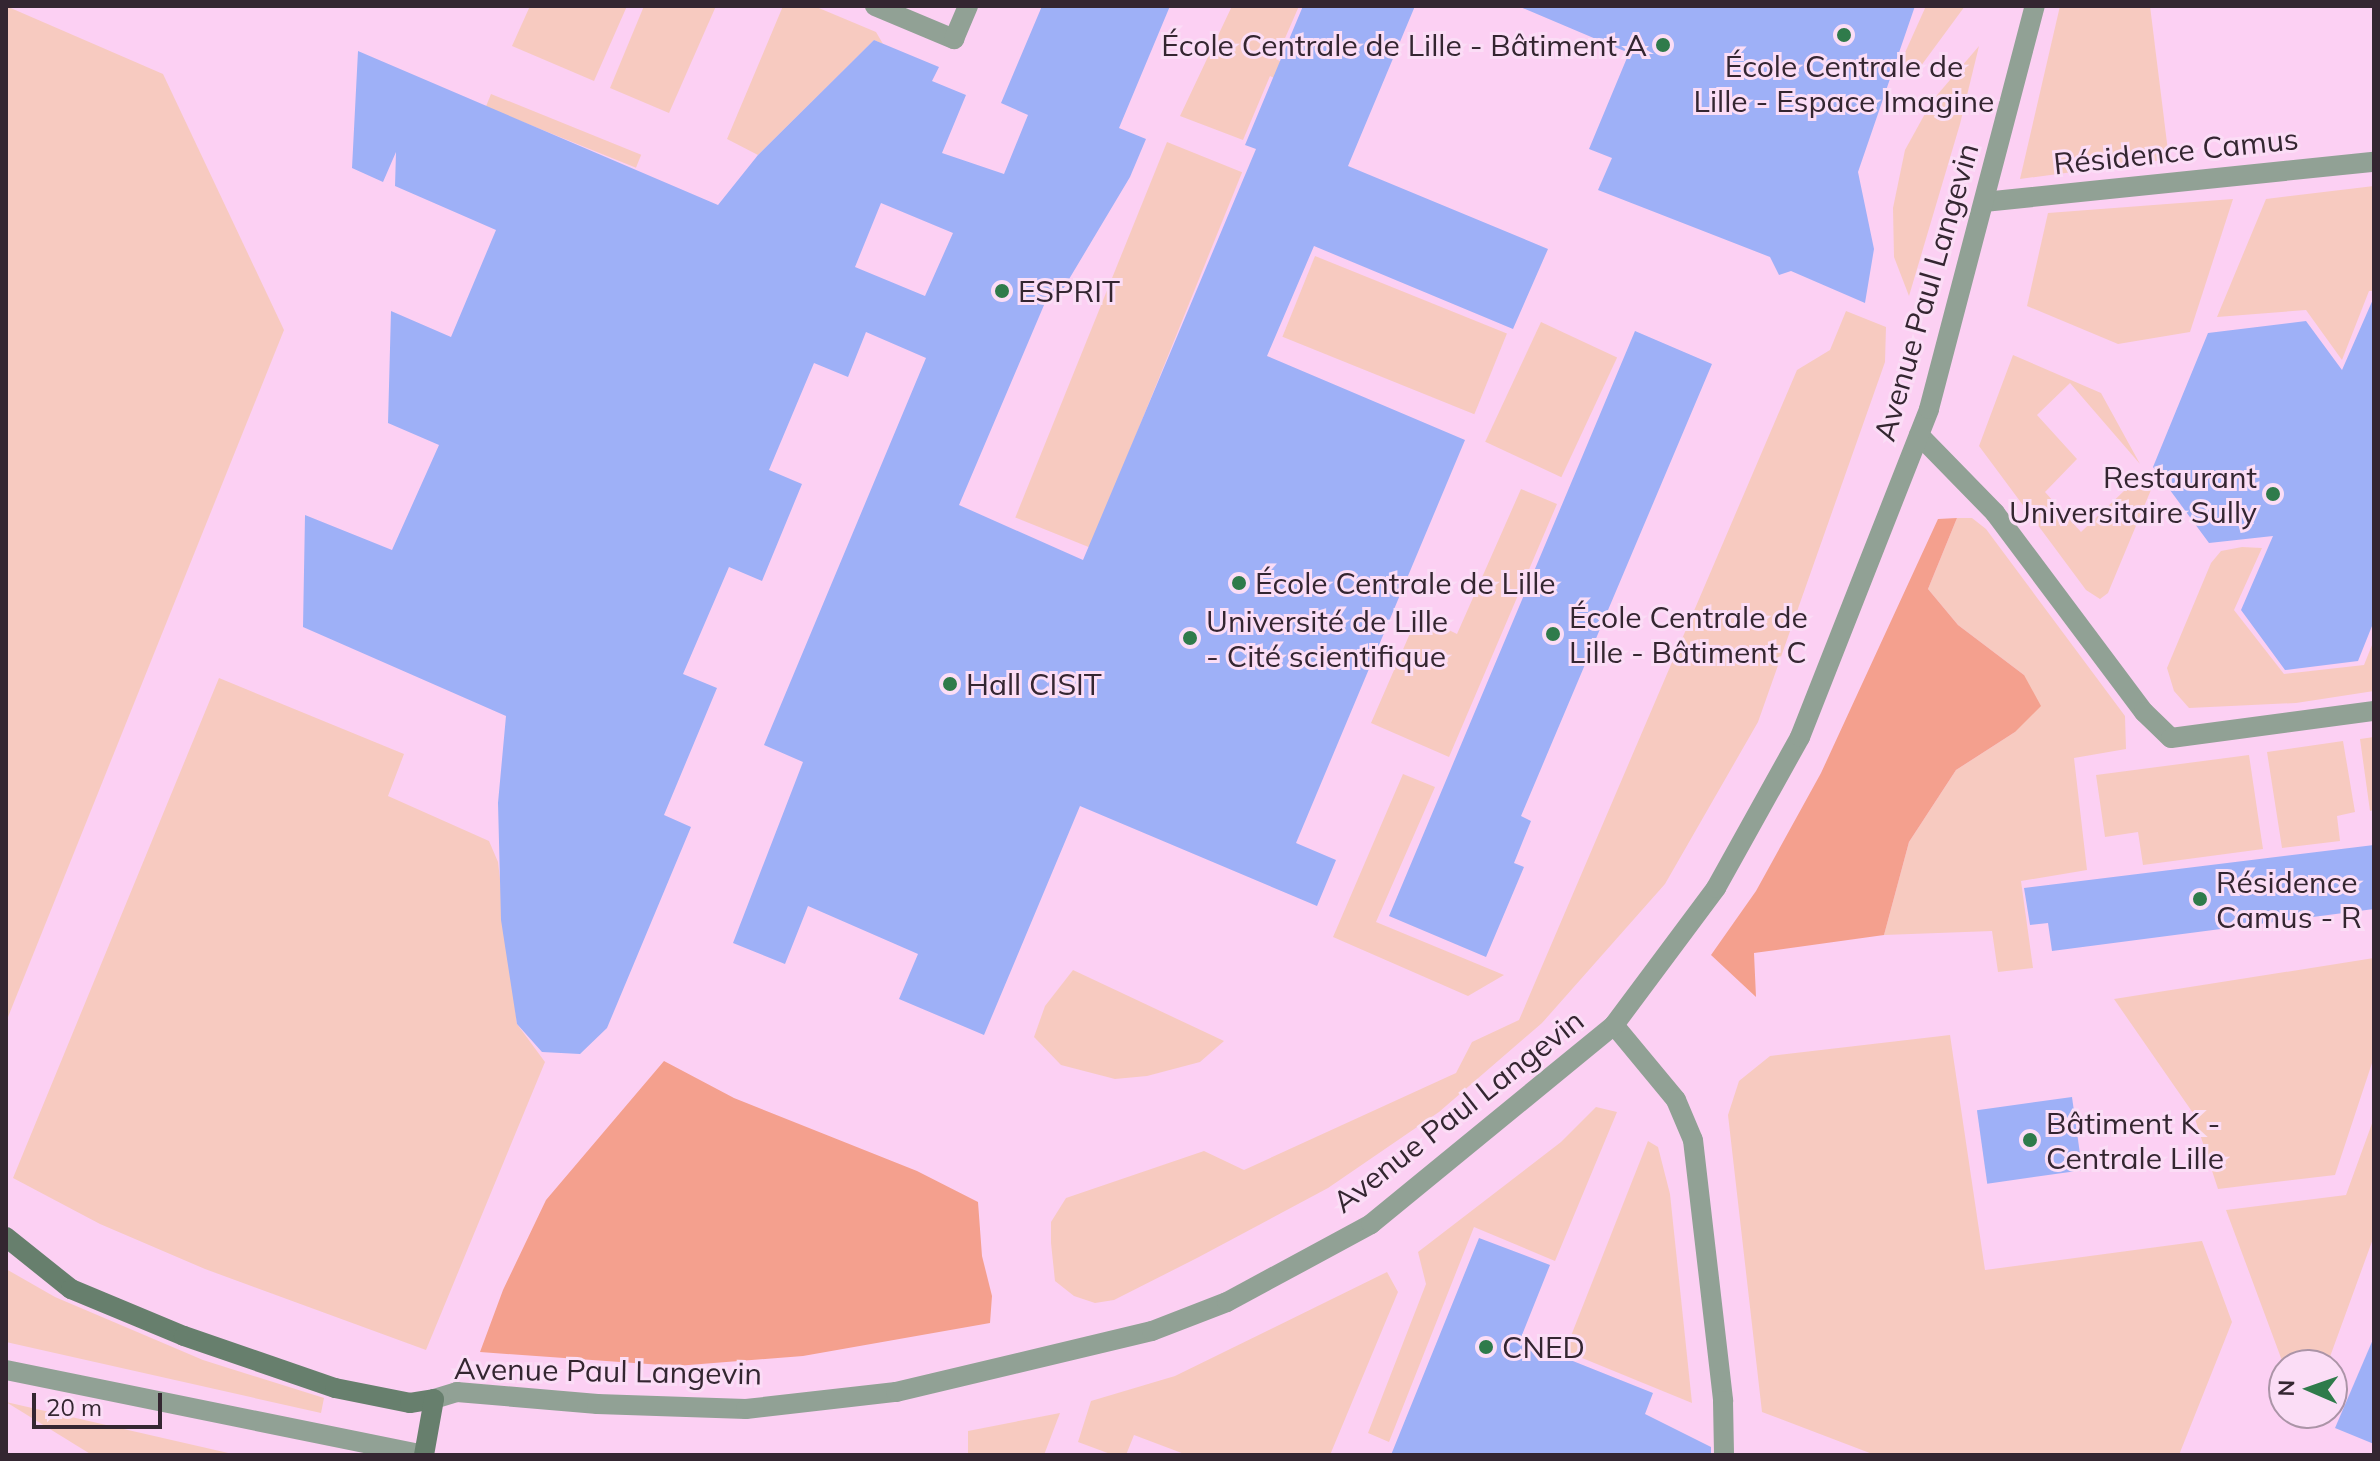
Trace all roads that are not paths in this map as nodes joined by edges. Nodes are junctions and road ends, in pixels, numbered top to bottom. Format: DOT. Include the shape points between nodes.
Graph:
graph roads {
  1 [pos="875,6"];
  2 [pos="968,6"];
  3 [pos="2035,6"];
  4 [pos="2374,162"];
  5 [pos="1984,202"];
  6 [pos="1919,435"];
  7 [pos="2374,711"];
  8 [pos="1614,1025"];
  9 [pos="6,1237"];
  10 [pos="6,1370"];
  11 [pos="434,1399"];
  12 [pos="424,1455"];
  13 [pos="1724,1455"];
  1 -- 2 [label="street" via="954,39"];
  3 -- 5 [label="street, Avenue Paul Langevin"];
  4 -- 5 [label="street, Résidence Camus"];
  5 -- 6 [label="street, Avenue Paul Langevin"];
  6 -- 7 [label="street" via="1995,513 2144,712 2171,738"];
  6 -- 8 [label="street, Avenue Paul Langevin" via="1793,751 1716,888"];
  8 -- 11 [label="street, Avenue Paul Langevin" via="1371,1224 1227,1302 1152,1331 896,1392 746,1409 457,1392"];
  8 -- 13 [label="street" via="1687,1118 1716,1337"];
  9 -- 11 [label="street, Avenue Paul Langevin" via="71,1289 184,1336 335,1388 410,1403"];
  10 -- 12 [label="street"];
  11 -- 12 [label="street"];
}
